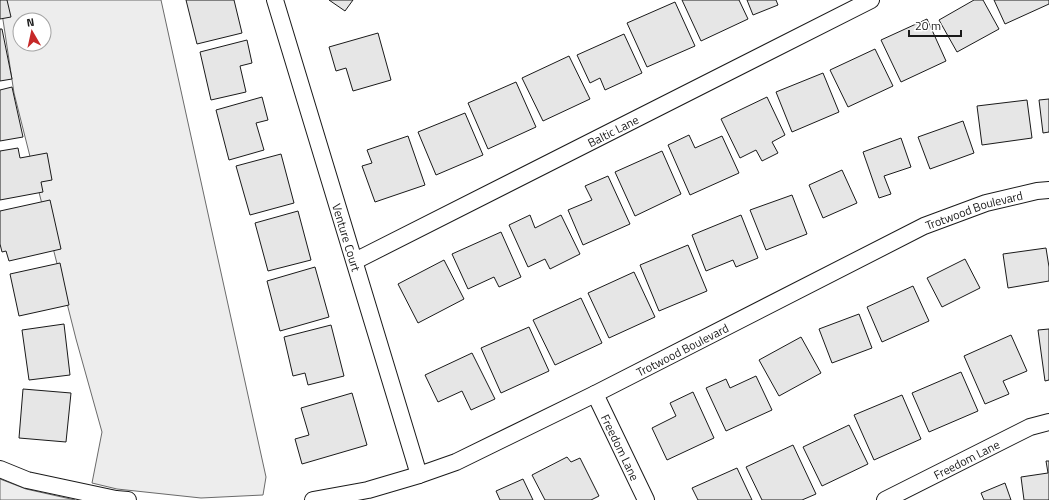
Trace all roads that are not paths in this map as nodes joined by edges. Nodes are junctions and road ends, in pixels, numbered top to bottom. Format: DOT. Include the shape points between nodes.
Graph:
graph roads {
  1 [pos="275,0"];
  2 [pos="871,0"];
  3 [pos="1049,190"];
  4 [pos="354,261"];
  5 [pos="595,394"];
  6 [pos="1049,422"];
  7 [pos="0,469"];
  8 [pos="418,475"];
  9 [pos="128,500"];
  10 [pos="313,500"];
  11 [pos="646,500"];
  12 [pos="885,500"];
  1 -- 4 [label="street, Venture Court"];
  2 -- 4 [label="street, Baltic Lane"];
  3 -- 5 [label="street, Trotwood Boulevard" via="986,203 924,226"];
  4 -- 8 [label="street, Venture Court"];
  5 -- 8 [label="street, Trotwood Boulevard" via="456,462"];
  5 -- 11 [label="street, Freedom Lane"];
  6 -- 12 [label="street, Freedom Lane" via="1030,427"];
  7 -- 9 [label="street" via="27,480"];
  8 -- 10 [label="street, Trotwood Boulevard" via="368,490"];
}
